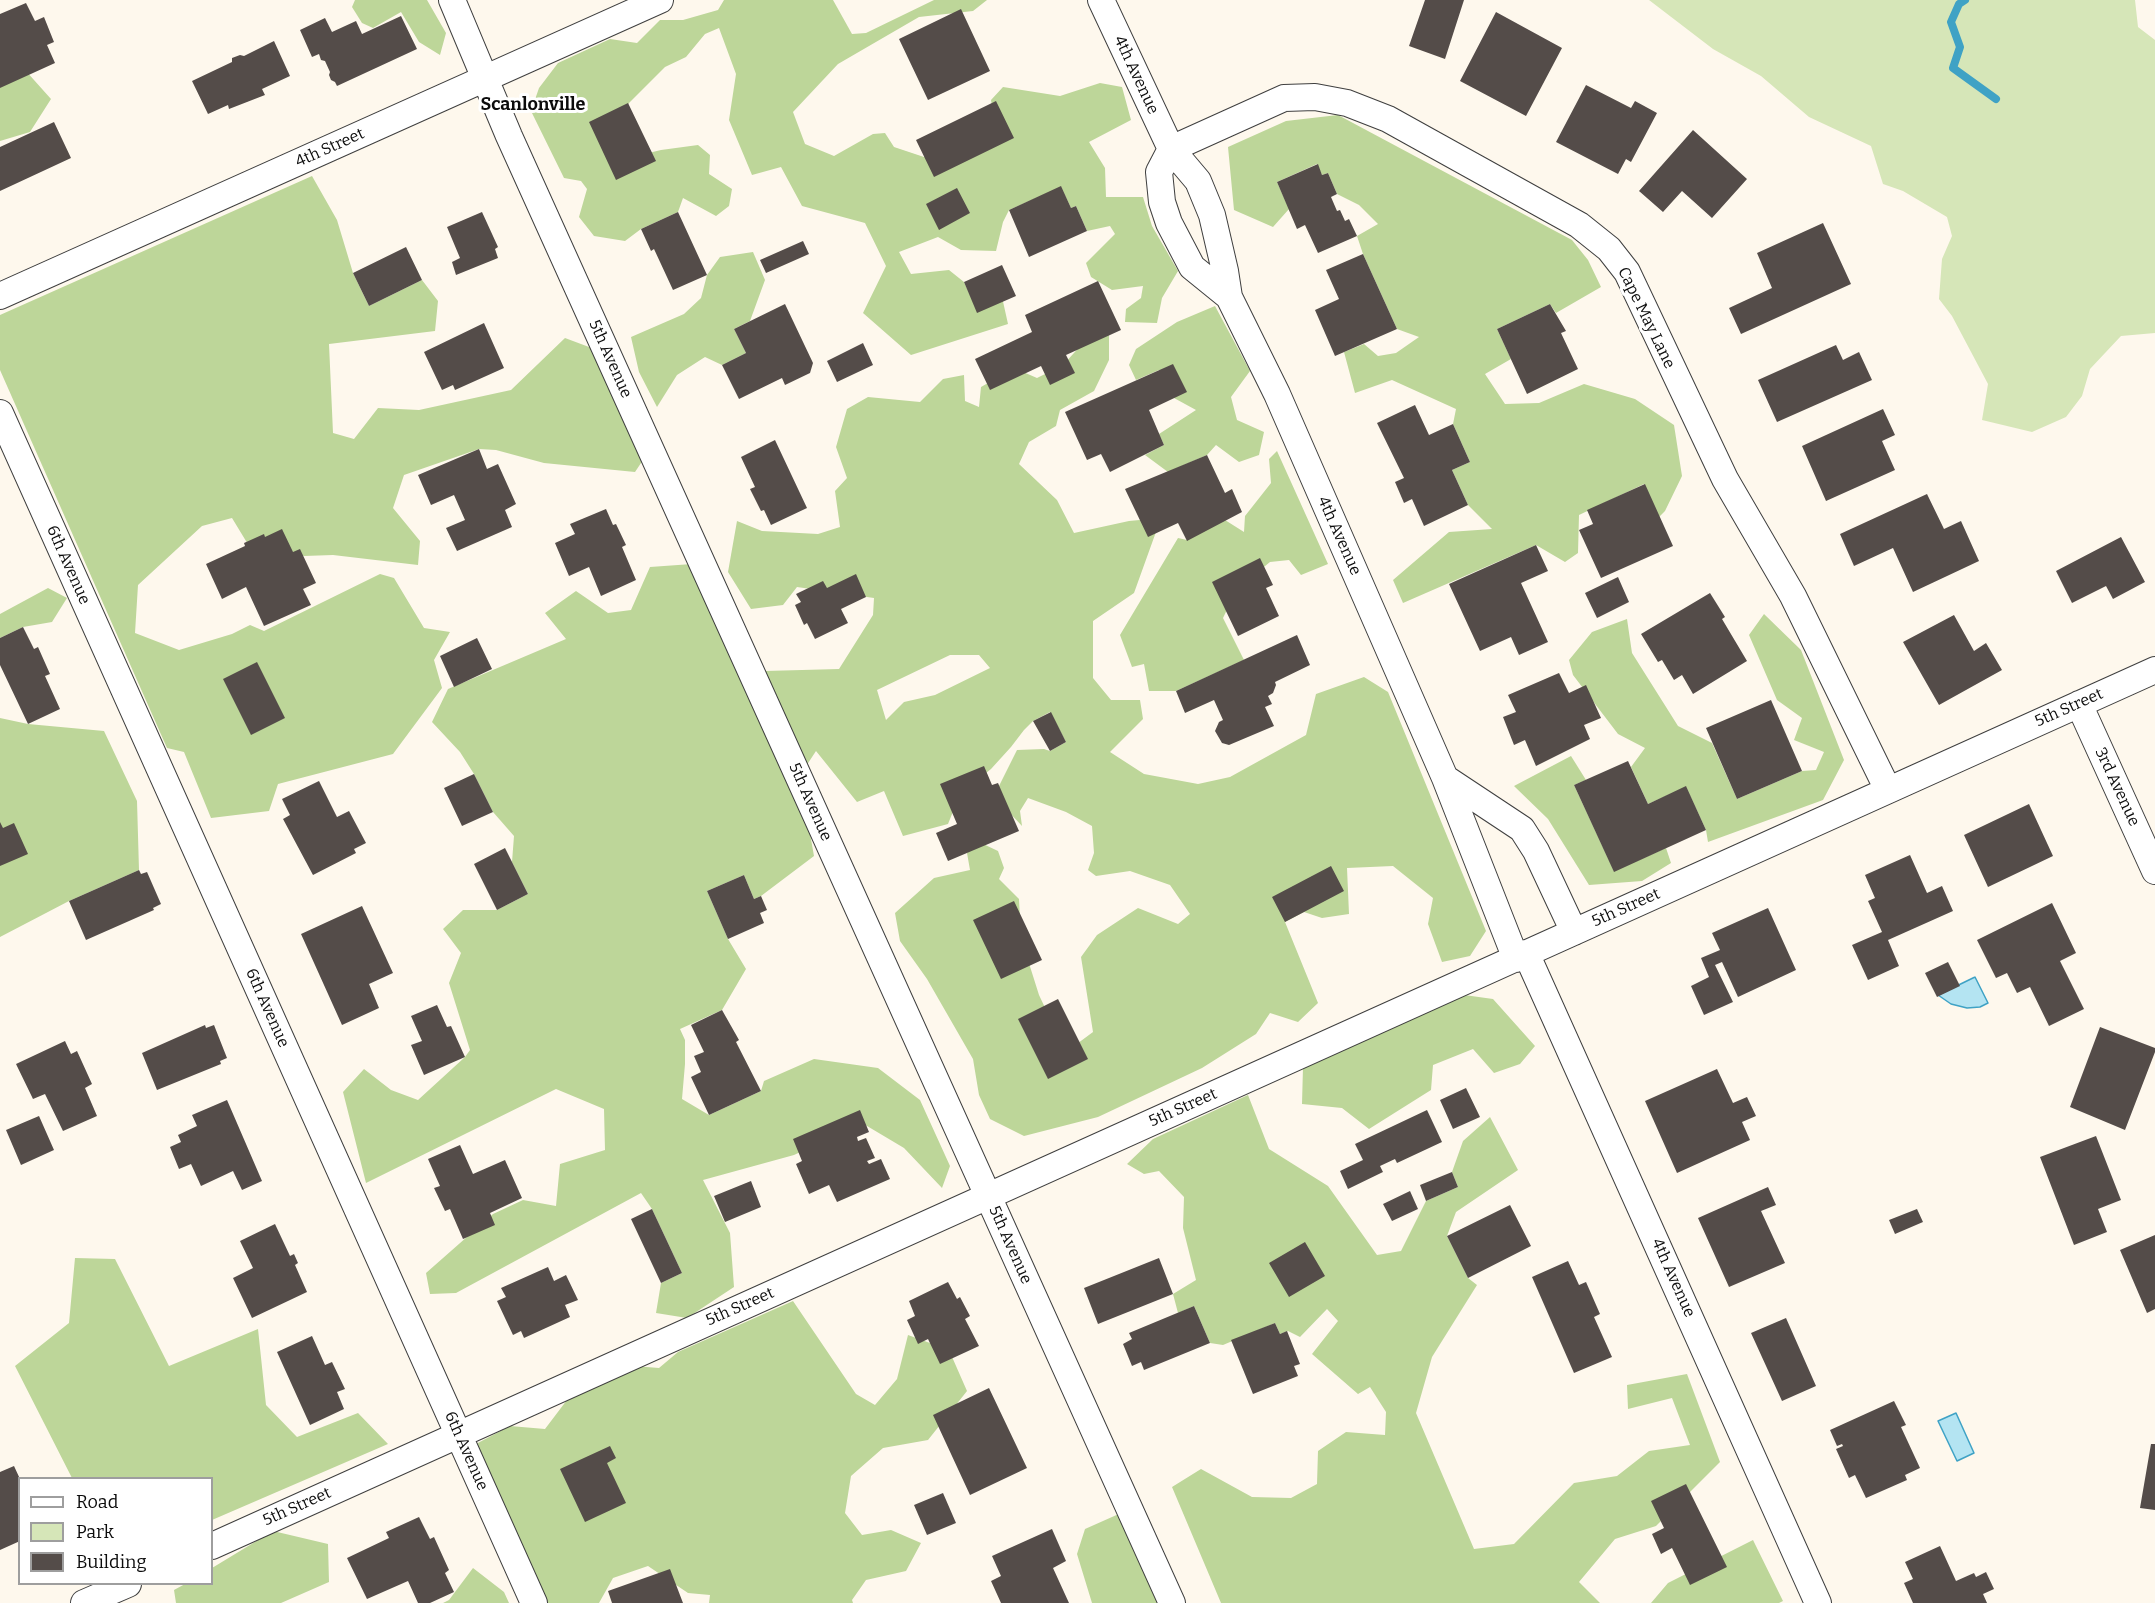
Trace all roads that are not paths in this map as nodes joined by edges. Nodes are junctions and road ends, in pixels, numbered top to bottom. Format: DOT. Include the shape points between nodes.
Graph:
graph roads {
  1 [pos="452,0"];
  2 [pos="660,0"];
  3 [pos="1101,0"];
  4 [pos="484,78"];
  5 [pos="1171,149"];
  6 [pos="0,296"];
  7 [pos="1229,297"];
  8 [pos="0,413"];
  9 [pos="2155,670"];
  10 [pos="2079,704"];
  11 [pos="1445,778"];
  12 [pos="1888,790"];
  13 [pos="2155,871"];
  14 [pos="1574,932"];
  15 [pos="1521,956"];
  16 [pos="988,1196"];
  17 [pos="459,1434"];
  18 [pos="213,1546"];
  19 [pos="126,1585"];
  20 [pos="84,1603"];
  21 [pos="534,1603"];
  22 [pos="1172,1603"];
  23 [pos="1818,1603"];
  1 -- 4 [label="street, 5th Avenue"];
  2 -- 4 [label="street, 4th Street"];
  3 -- 5 [label="street, 4th Avenue"];
  4 -- 6 [label="street, 4th Street"];
  4 -- 16 [label="street, 5th Avenue"];
  5 -- 7 [label="street, 4th Avenue" via="1198,181 1212,215"];
  5 -- 7 [label="street, 4th Avenue" via="1159,172 1169,223 1192,267"];
  5 -- 12 [label="street, Cape May Lane" via="1284,98 1315,97 1347,103 1388,119 1579,225 1609,249 1627,272 1727,483 1793,596"];
  7 -- 11 [label="street, 4th Avenue" via="1277,394"];
  8 -- 17 [label="street, 6th Avenue"];
  9 -- 10 [label="street, 5th Street"];
  10 -- 12 [label="street, 5th Street"];
  10 -- 13 [label="street, 3rd Avenue"];
  11 -- 14 [label="street" via="1522,829"];
  11 -- 15 [label="street, 4th Avenue"];
  12 -- 14 [label="street, 5th Street"];
  14 -- 15 [label="street, 5th Street"];
  15 -- 16 [label="street, 5th Street"];
  15 -- 23 [label="street, 4th Avenue"];
  16 -- 17 [label="street, 5th Street"];
  16 -- 22 [label="street, 5th Avenue"];
  17 -- 18 [label="street, 5th Street"];
  17 -- 21 [label="street, 6th Avenue"];
  19 -- 20 [label="street"];
}
